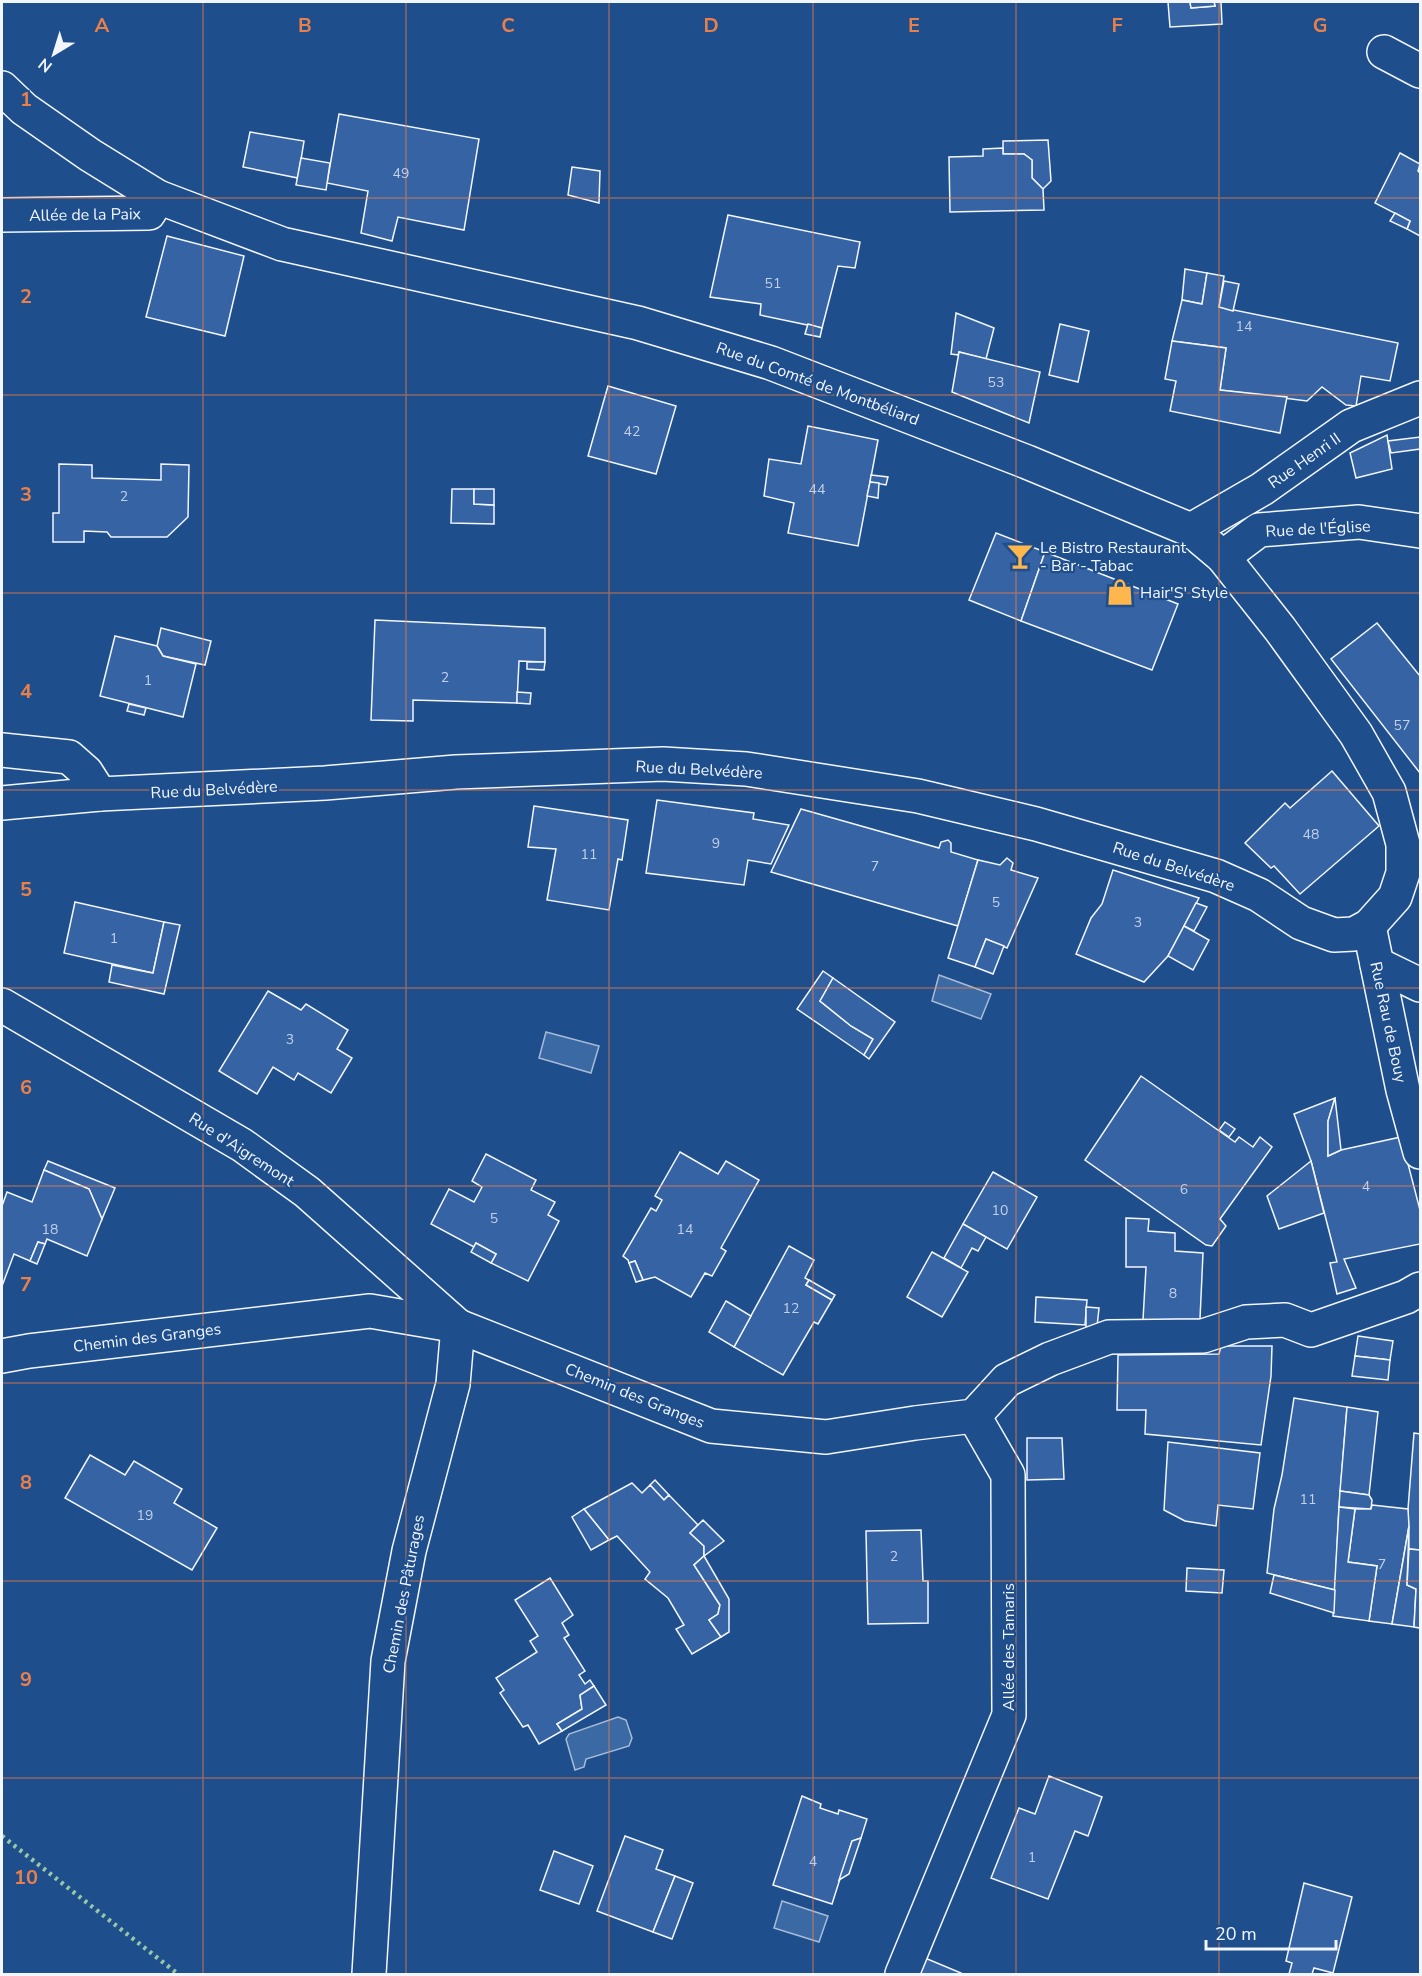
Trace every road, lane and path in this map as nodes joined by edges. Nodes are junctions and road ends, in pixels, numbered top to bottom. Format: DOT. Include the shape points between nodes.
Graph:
graph roads {
  1 [pos="1384,52"];
  2 [pos="1420,71"];
  3 [pos="2,88"];
  4 [pos="158,196"];
  5 [pos="2,215"];
  6 [pos="1420,398"];
  7 [pos="1191,530"];
  8 [pos="1420,531"];
  9 [pos="1224,556"];
  10 [pos="2,750"];
  11 [pos="100,794"];
  12 [pos="2,803"];
  13 [pos="1369,926"];
  14 [pos="1377,964"];
  15 [pos="1420,985"];
  16 [pos="2,1005"];
  17 [pos="1420,1152"];
  18 [pos="1420,1289"];
  19 [pos="458,1326"];
  20 [pos="2,1356"];
  21 [pos="974,1416"];
  22 [pos="369,1974"];
  23 [pos="902,1974"];
  1 -- 2 [label="street"];
  3 -- 4 [label="street, Rue du Comté de Montbéliard" via="24,109 90,155"];
  4 -- 5 [label="street, Allée de la Paix" via="149,213"];
  4 -- 7 [label="street, Rue du Comté de Montbéliard" via="282,244 638,323 771,363"];
  6 -- 7 [label="street, Rue Henri II" via="1351,426 1262,489"];
  7 -- 9 [label="street, Rue du Comté de Montbéliard"];
  8 -- 9 [label="street, Rue de l'Église" via="1359,522 1259,530"];
  9 -- 13 [label="street, Rue du Comté de Montbéliard" via="1356,734 1389,792 1403,844 1403,873 1395,897"];
  10 -- 11 [label="street" via="69,757 86,772"];
  11 -- 12 [label="street, Rue du Belvédère"];
  11 -- 13 [label="street, Rue du Belvédère" via="580,766 746,769 918,796 1036,824 1216,876 1259,895 1301,923 1334,935 1354,934"];
  13 -- 14 [label="street, Rue Rau de Bouy"];
  14 -- 15 [label="street"];
  14 -- 17 [label="street, Rue Rau de Bouy"];
  16 -- 19 [label="street, Rue d'Aigremont" via="242,1145 308,1192"];
  18 -- 21 [label="street" via="1311,1330 1285,1320 1246,1322 1203,1336 1109,1337 1007,1380"];
  19 -- 20 [label="street, Chemin des Granges" via="370,1311"];
  19 -- 21 [label="street, Chemin des Granges" via="711,1426 826,1437"];
  19 -- 22 [label="street, Chemin des Pâturages" via="453,1384 409,1551 388,1661"];
  21 -- 23 [label="street, Allée des Tamaris" via="1008,1475 1009,1715"];
}
